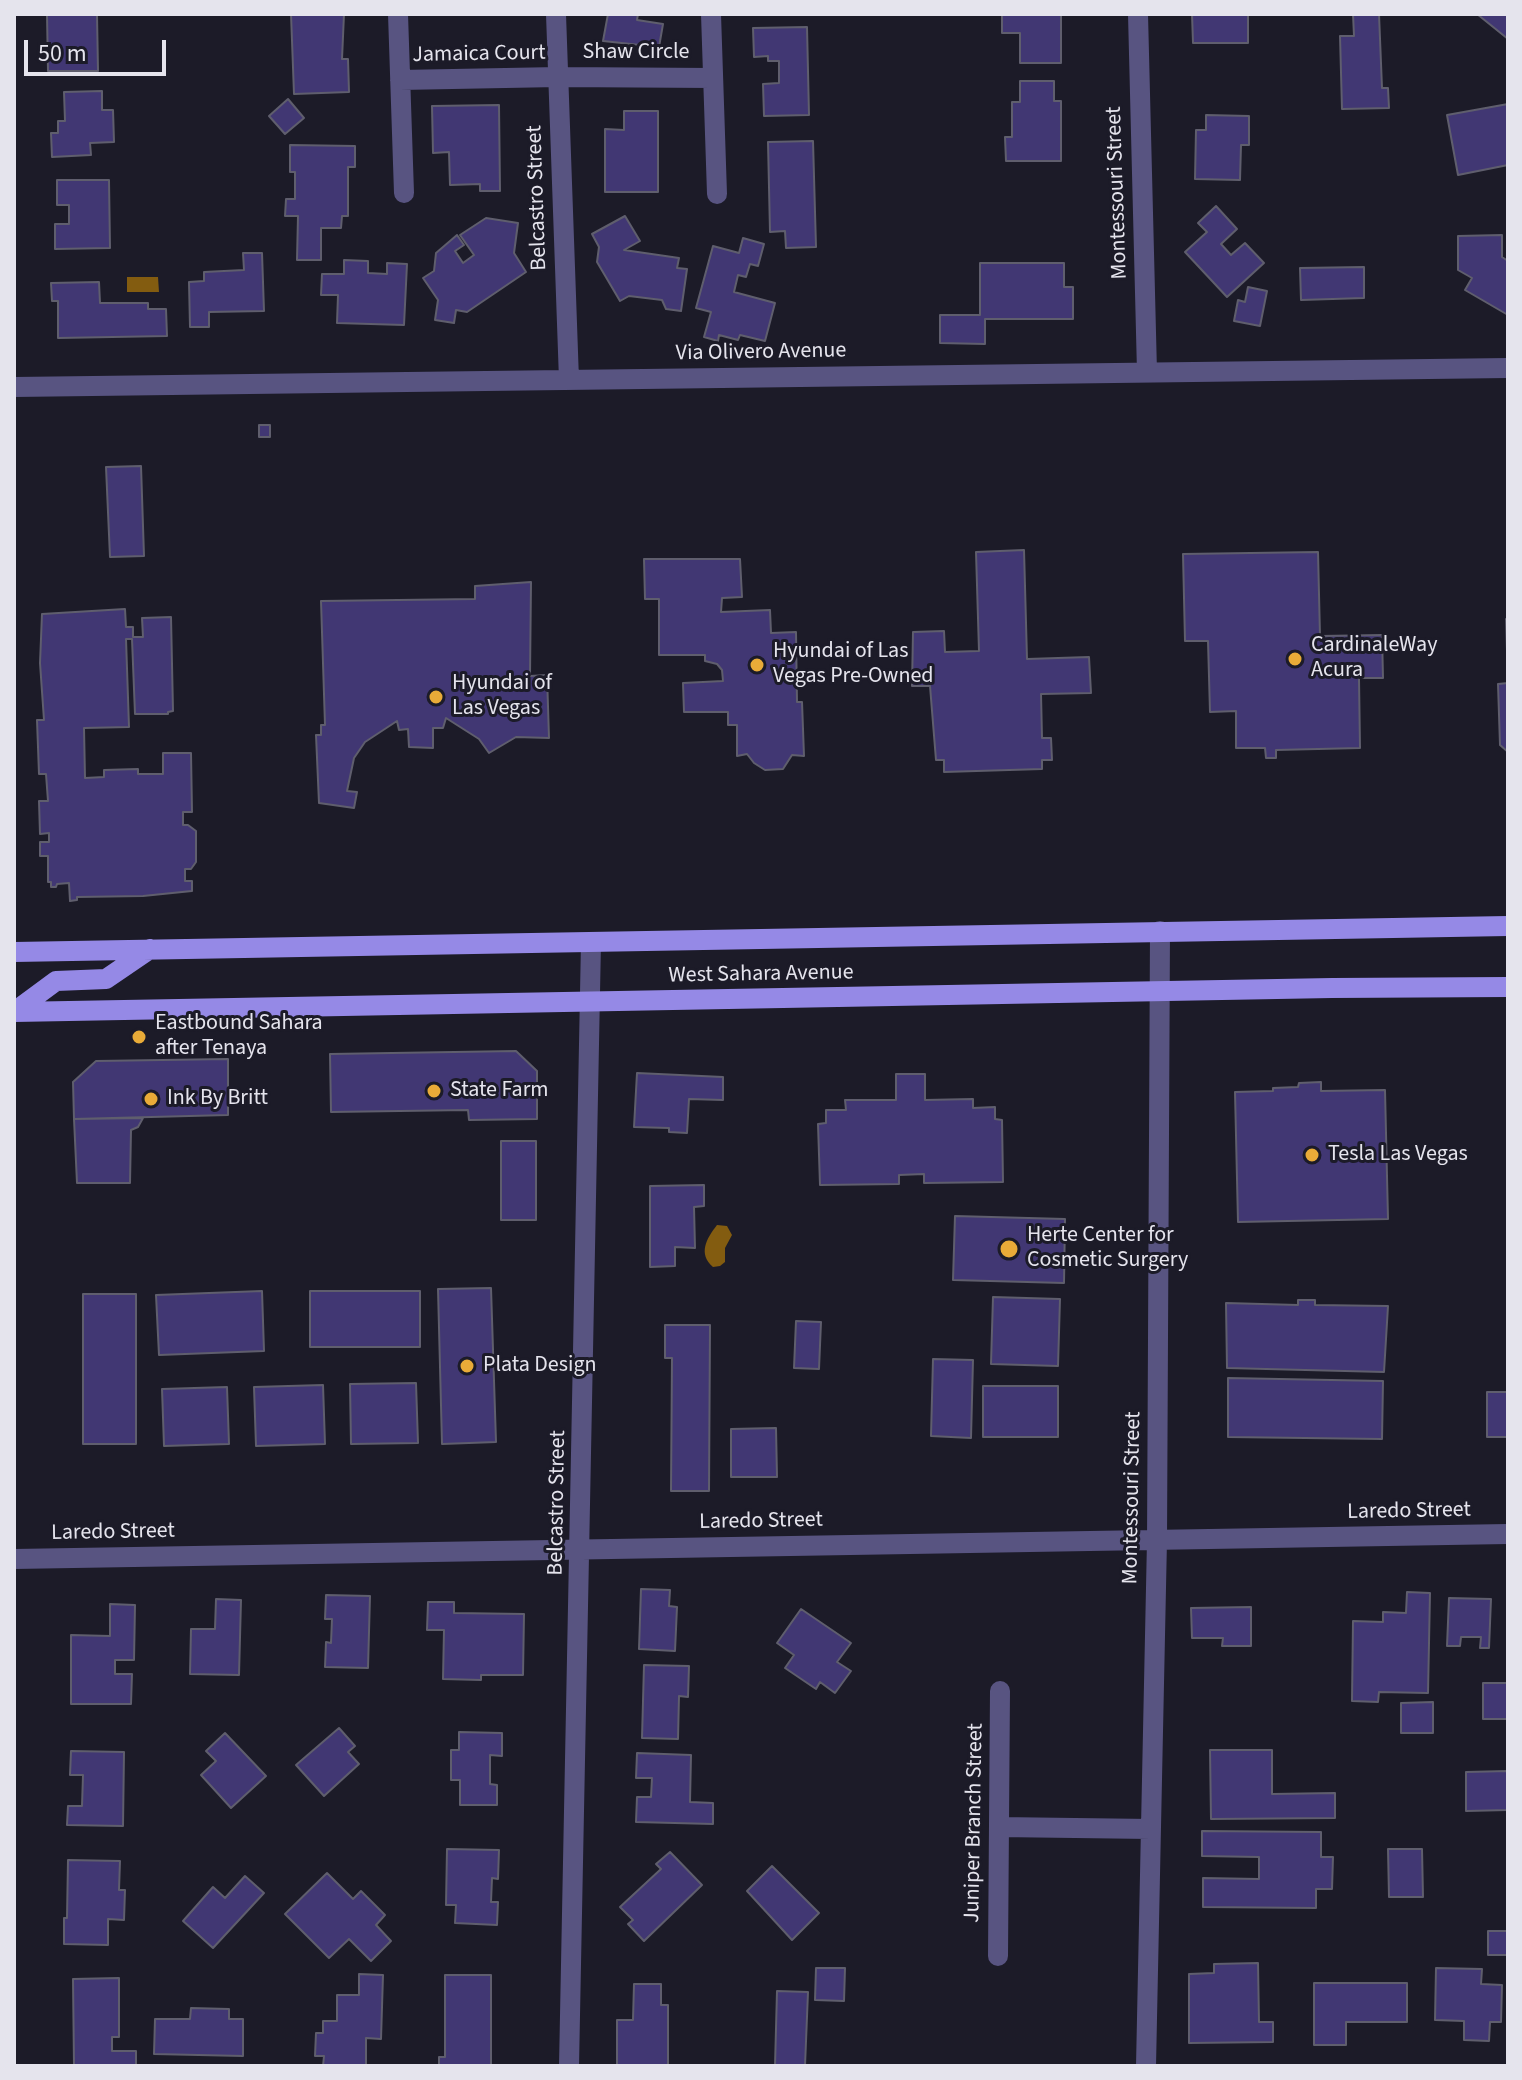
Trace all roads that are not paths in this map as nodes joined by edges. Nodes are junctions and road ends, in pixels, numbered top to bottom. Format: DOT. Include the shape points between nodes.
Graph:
graph roads {
  1 [pos="398,14"];
  2 [pos="556,14"];
  3 [pos="711,14"];
  4 [pos="1138,14"];
  5 [pos="558,77"];
  6 [pos="713,78"];
  7 [pos="400,80"];
  8 [pos="404,193"];
  9 [pos="717,194"];
  10 [pos="1508,368"];
  11 [pos="1147,372"];
  12 [pos="569,380"];
  13 [pos="14,387"];
  14 [pos="1508,926"];
  15 [pos="1160,931"];
  16 [pos="591,942"];
  17 [pos="150,949"];
  18 [pos="14,952"];
  19 [pos="1508,987"];
  20 [pos="1161,991"];
  21 [pos="590,1002"];
  22 [pos="14,1012"];
  23 [pos="1508,1534"];
  24 [pos="1157,1540"];
  25 [pos="581,1549"];
  26 [pos="14,1559"];
  27 [pos="1000,1691"];
  28 [pos="999,1827"];
  29 [pos="1151,1829"];
  30 [pos="998,1956"];
  31 [pos="569,2066"];
  32 [pos="1146,2066"];
  1 -- 7 [label="street, Jamaica Court"];
  2 -- 5 [label="street, Belcastro Street"];
  3 -- 6 [label="street, Shaw Circle"];
  4 -- 11 [label="street, Montessouri Street"];
  5 -- 6 [label="street, Shaw Circle"];
  5 -- 7 [label="street, Jamaica Court"];
  5 -- 12 [label="street, Belcastro Street"];
  6 -- 9 [label="street, Shaw Circle"];
  7 -- 8 [label="street, Jamaica Court"];
  10 -- 11 [label="street, Via Olivero Avenue"];
  11 -- 12 [label="street, Via Olivero Avenue"];
  12 -- 13 [label="street, Via Olivero Avenue"];
  14 -- 15 [label="main road, West Sahara Avenue"];
  15 -- 16 [label="main road, West Sahara Avenue"];
  15 -- 20 [label="street, Montessouri Street"];
  16 -- 17 [label="main road, West Sahara Avenue"];
  16 -- 21 [label="street, Belcastro Street"];
  17 -- 18 [label="main road, West Sahara Avenue"];
  17 -- 22 [label="main road" via="106,979 56,981"];
  19 -- 20 [label="main road, West Sahara Avenue"];
  20 -- 21 [label="main road, West Sahara Avenue"];
  20 -- 24 [label="street, Montessouri Street"];
  21 -- 22 [label="main road, West Sahara Avenue"];
  21 -- 25 [label="street, Belcastro Street"];
  23 -- 24 [label="street, Laredo Street"];
  24 -- 25 [label="street, Laredo Street"];
  24 -- 29 [label="street, Montessouri Street"];
  25 -- 26 [label="street, Laredo Street"];
  25 -- 31 [label="street, Belcastro Street"];
  27 -- 28 [label="street, Juniper Branch Street"];
  28 -- 29 [label="street"];
  28 -- 30 [label="street, Juniper Branch Street"];
  29 -- 32 [label="street, Montessouri Street"];
}
